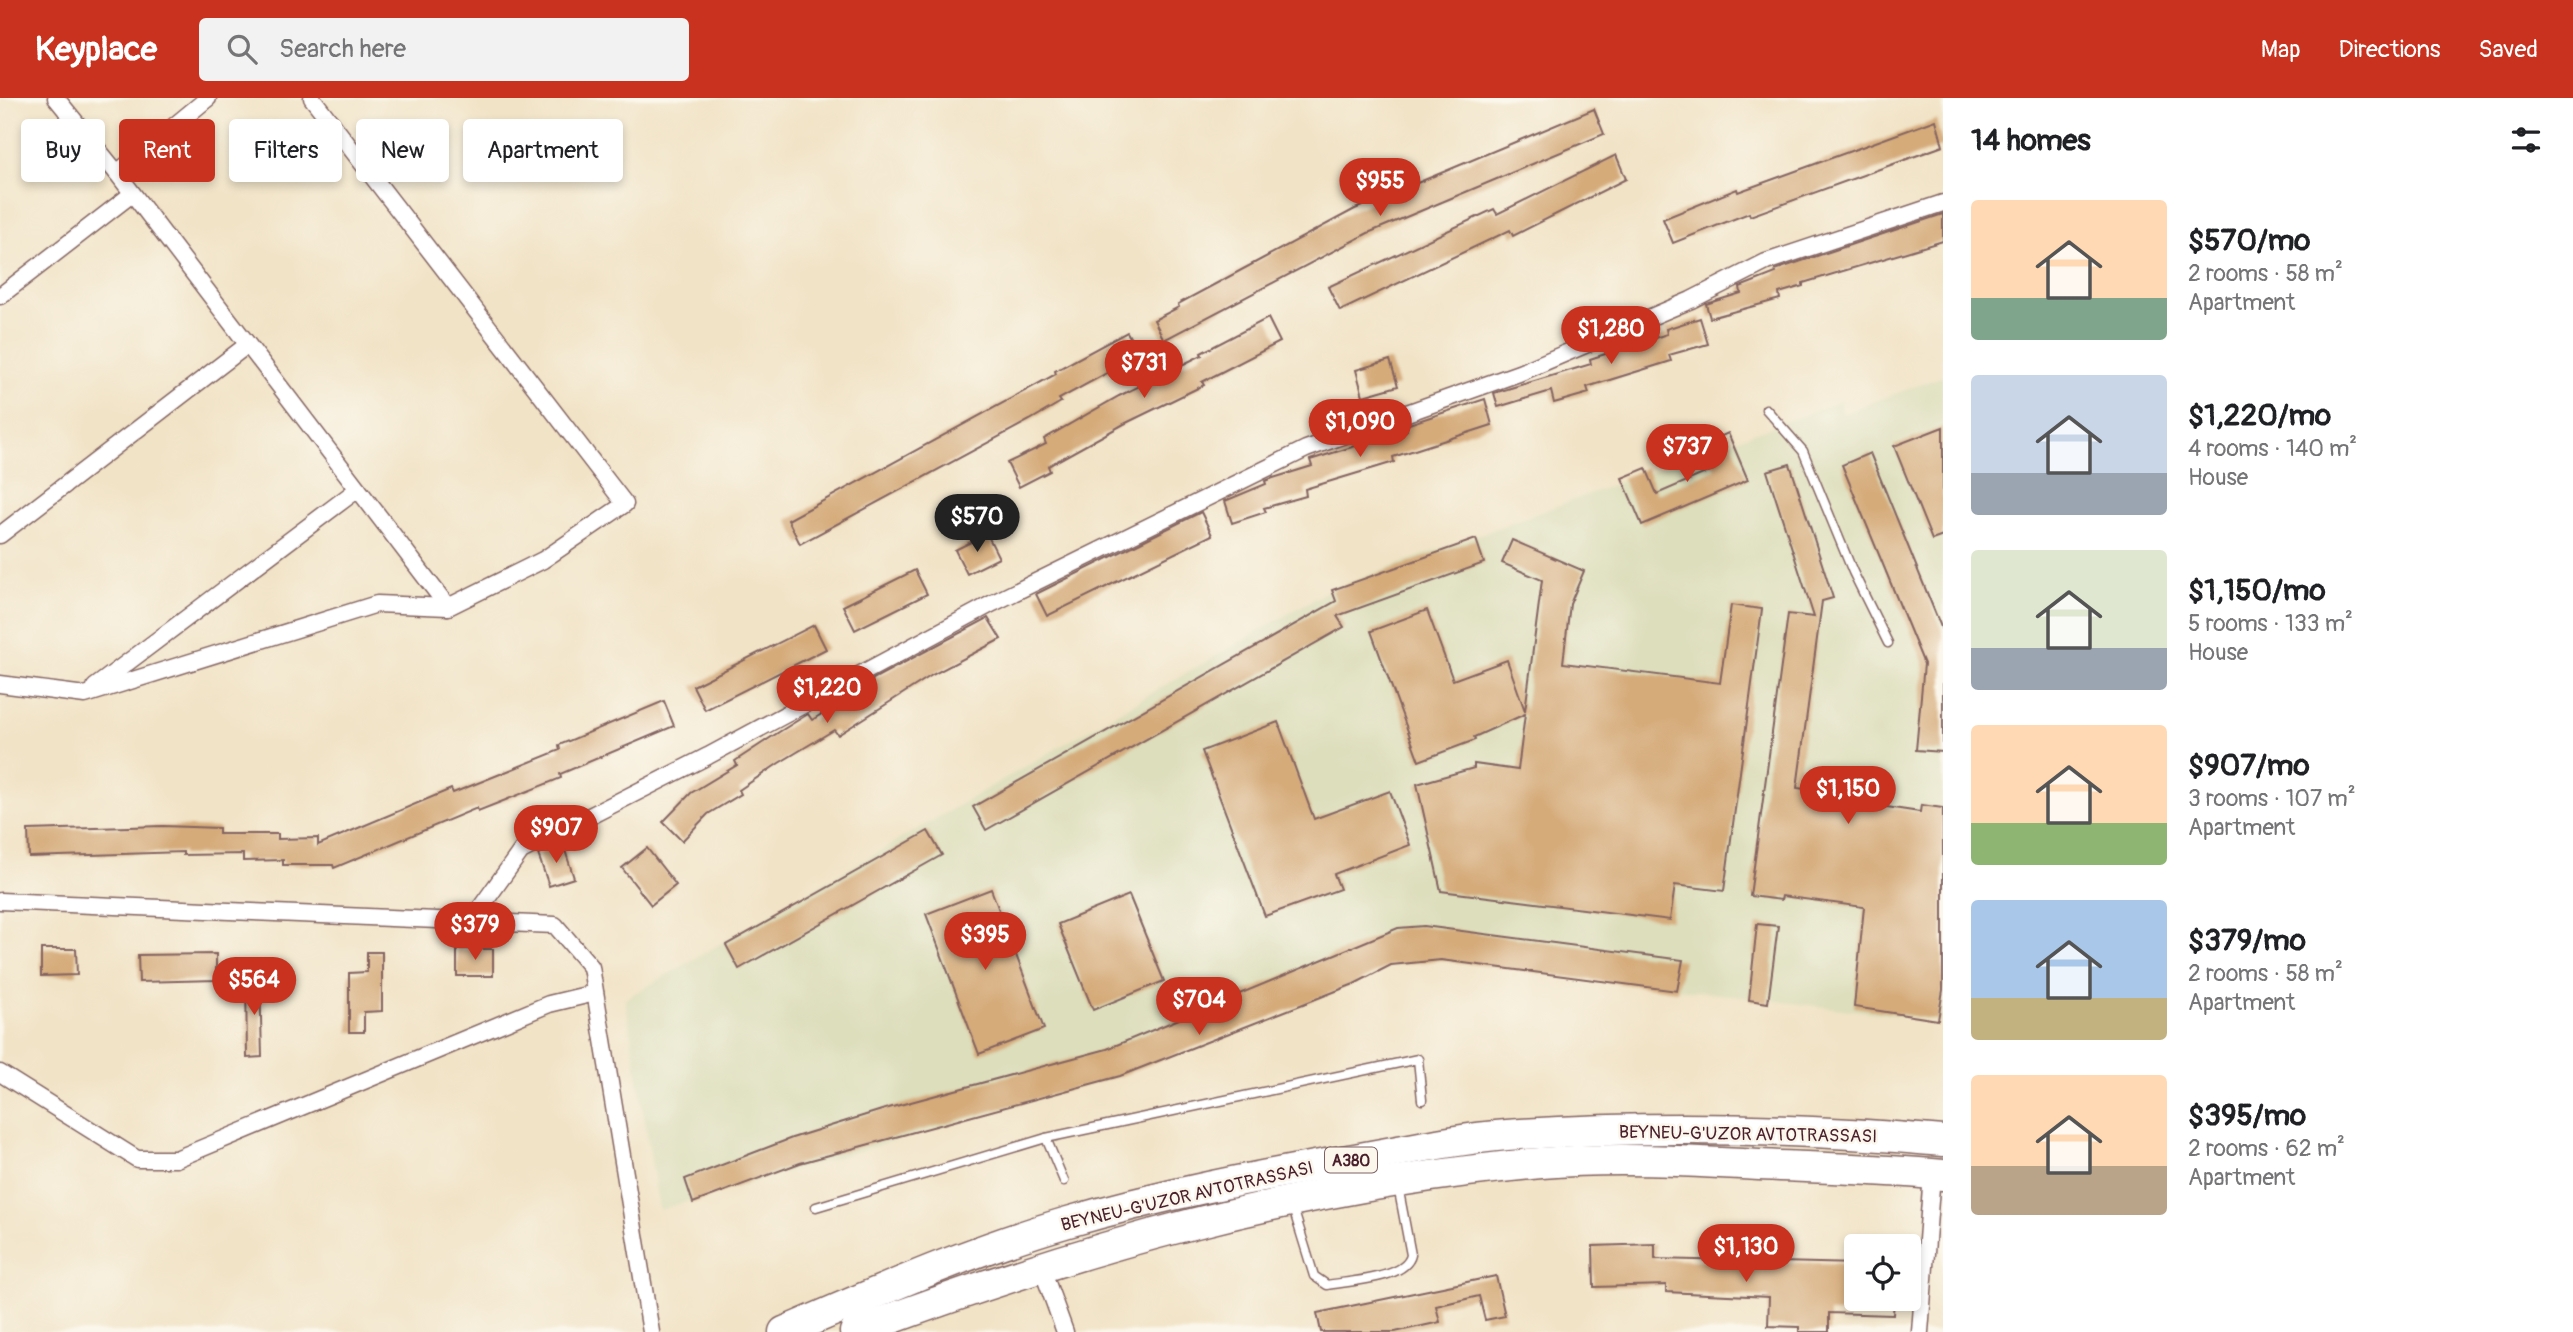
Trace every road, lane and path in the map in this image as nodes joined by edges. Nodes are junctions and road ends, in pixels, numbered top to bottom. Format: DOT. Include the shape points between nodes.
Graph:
graph roads {
  1 [pos="56,98"];
  2 [pos="208,98"];
  3 [pos="312,98"];
  4 [pos="117,173"];
  5 [pos="132,194"];
  6 [pos="1943,203"];
  7 [pos="0,296"];
  8 [pos="247,345"];
  9 [pos="1766,408"];
  10 [pos="358,489"];
  11 [pos="0,535"];
  12 [pos="448,607"];
  13 [pos="1888,643"];
  14 [pos="0,684"];
  15 [pos="85,695"];
  16 [pos="0,901"];
  17 [pos="471,921"];
  18 [pos="595,993"];
  19 [pos="0,1073"];
  20 [pos="1422,1100"];
  21 [pos="1046,1138"];
  22 [pos="1943,1141"];
  23 [pos="1938,1175"];
  24 [pos="1397,1180"];
  25 [pos="1064,1181"];
  26 [pos="1290,1198"];
  27 [pos="816,1207"];
  28 [pos="1046,1229"];
  29 [pos="1048,1264"];
  30 [pos="651,1332"];
  31 [pos="784,1332"];
  32 [pos="855,1332"];
  33 [pos="1065,1332"];
  34 [pos="1920,1332"];
  1 -- 4 [label="street"];
  2 -- 4 [label="street"];
  3 -- 12 [label="street" via="625,504 543,560"];
  4 -- 5 [label="street"];
  5 -- 7 [label="street"];
  5 -- 8 [label="street"];
  6 -- 17 [label="street" via="1766,262 1691,300 1519,373 1306,449 993,603 521,851"];
  8 -- 10 [label="street"];
  8 -- 11 [label="street"];
  9 -- 13 [label="lane" via="1803,451"];
  10 -- 12 [label="street"];
  10 -- 15 [label="street"];
  12 -- 15 [label="street" via="377,604"];
  14 -- 15 [label="street"];
  16 -- 17 [label="street"];
  17 -- 18 [label="street" via="555,925 590,967"];
  18 -- 19 [label="street" via="549,1004 176,1159 136,1159"];
  18 -- 30 [label="street"];
  20 -- 21 [label="lane" via="1418,1059"];
  21 -- 25 [label="lane"];
  21 -- 27 [label="lane"];
  22 -- 28 [label="highway, BEYNEU-G'UZOR AVTOTRASSASI / A380" via="1792,1131 1506,1135 1243,1179"];
  23 -- 24 [label="highway, BEYNEU-G'UZOR AVTOTRASSASI / A380" via="1668,1160 1544,1163"];
  23 -- 34 [label="street"];
  24 -- 26 [label="highway, BEYNEU-G'UZOR AVTOTRASSASI / A380"];
  24 -- 26 [label="lane" via="1409,1262 1400,1272 1327,1286 1314,1276"];
  26 -- 29 [label="highway, BEYNEU-G'UZOR AVTOTRASSASI / A380"];
  28 -- 29 [label="highway"];
  28 -- 31 [label="highway, BEYNEU-G'UZOR AVTOTRASSASI / A380" via="918,1275"];
  29 -- 32 [label="highway, BEYNEU-G'UZOR AVTOTRASSASI / A380"];
  29 -- 33 [label="street"];
}
